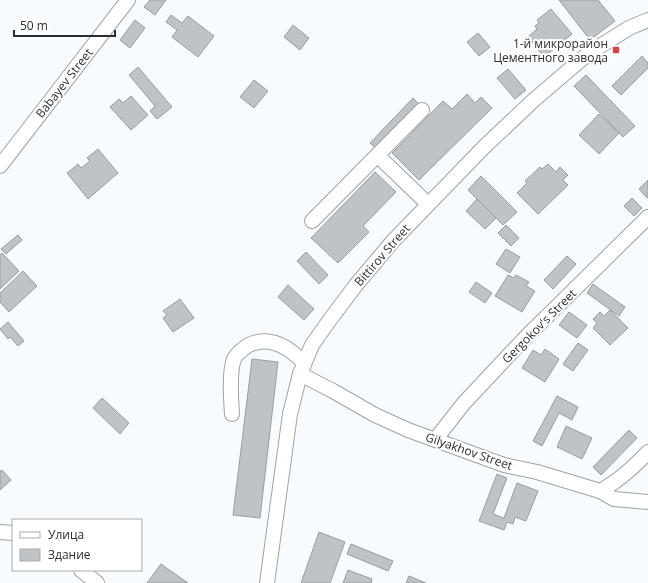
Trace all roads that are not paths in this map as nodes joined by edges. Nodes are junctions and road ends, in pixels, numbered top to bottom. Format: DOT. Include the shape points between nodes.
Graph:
graph roads {
  1 [pos="128,0"];
  2 [pos="644,23"];
  3 [pos="422,110"];
  4 [pos="378,156"];
  5 [pos="0,166"];
  6 [pos="428,204"];
  7 [pos="648,217"];
  8 [pos="312,221"];
  9 [pos="302,368"];
  10 [pos="232,414"];
  11 [pos="434,440"];
  12 [pos="648,452"];
  13 [pos="600,491"];
  14 [pos="648,502"];
  15 [pos="0,532"];
  16 [pos="12,533"];
  17 [pos="82,571"];
  18 [pos="97,583"];
  19 [pos="267,583"];
  1 -- 5 [label="street, Babayev Street"];
  2 -- 6 [label="street, Bittirov Street" via="629,28 588,53 484,147"];
  3 -- 4 [label="street"];
  4 -- 6 [label="street"];
  4 -- 8 [label="street"];
  6 -- 9 [label="street, Bittirov Street" via="356,285 321,332"];
  7 -- 11 [label="street, Gergokov's Street" via="520,344 464,403"];
  9 -- 10 [label="street, Gilyakhov Street" via="292,351 281,344 266,341 253,343 242,349 234,358 231,378"];
  9 -- 11 [label="street, Gilyakhov Street" via="375,415"];
  9 -- 19 [label="street, Bittirov Street" via="290,414"];
  11 -- 13 [label="street, Gilyakhov Street" via="504,465"];
  12 -- 13 [label="street" via="630,472"];
  13 -- 14 [label="street, Gilyakhov Street" via="614,499"];
  15 -- 16 [label="street"];
  17 -- 18 [label="street"];
}
